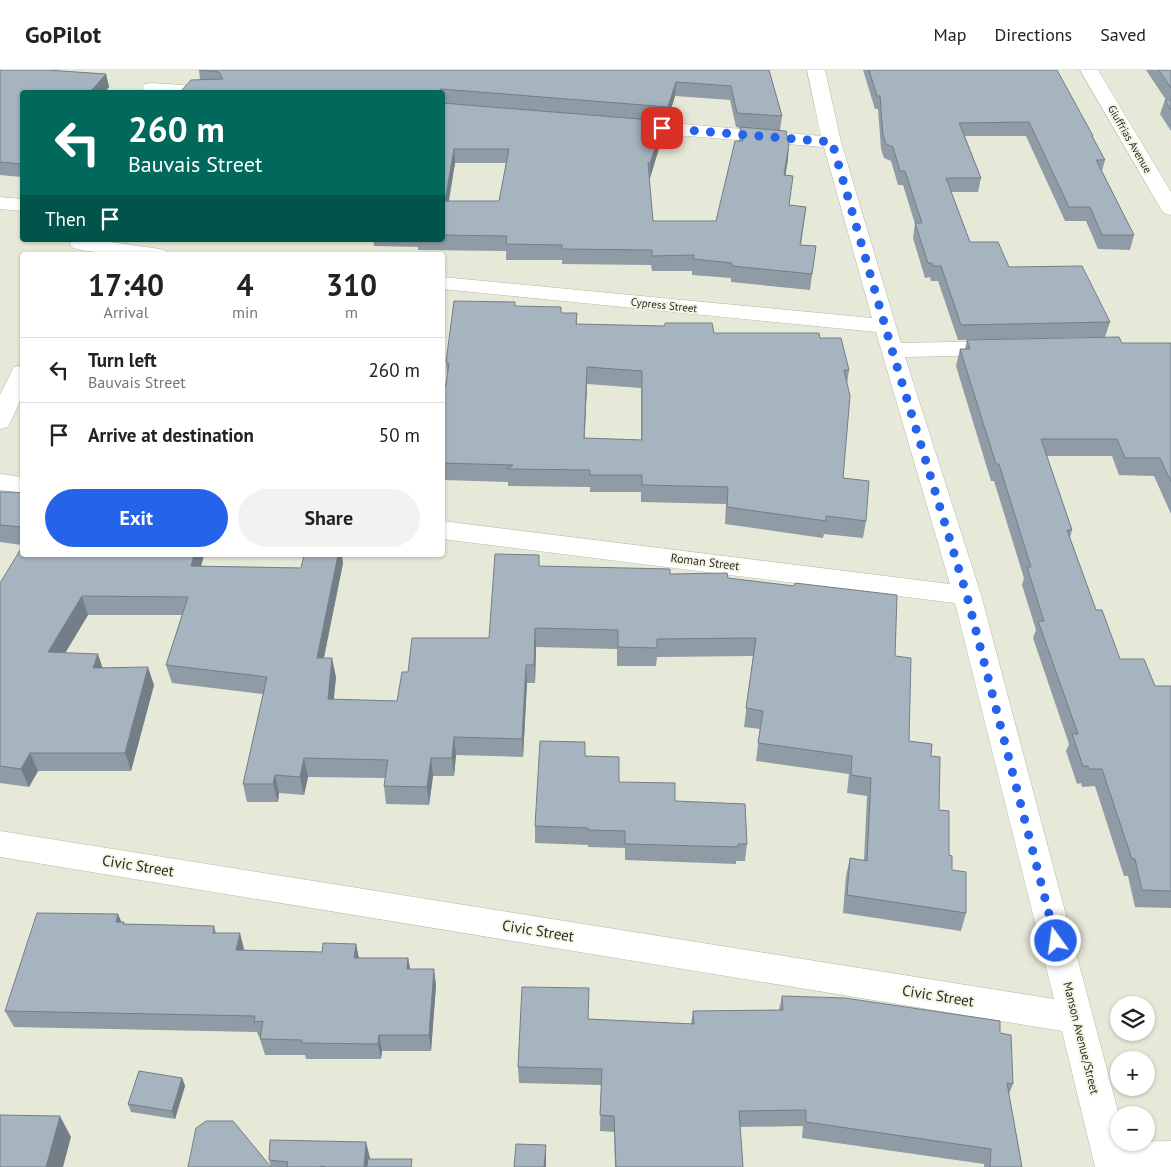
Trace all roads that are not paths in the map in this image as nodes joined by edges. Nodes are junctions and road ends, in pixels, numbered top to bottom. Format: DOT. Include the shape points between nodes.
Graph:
graph roads {
  1 [pos="159,70"];
  2 [pos="816,70"];
  3 [pos="1089,70"];
  4 [pos="150,90"];
  5 [pos="609,124"];
  6 [pos="832,142"];
  7 [pos="0,203"];
  8 [pos="20,204"];
  9 [pos="1171,209"];
  10 [pos="79,246"];
  11 [pos="133,252"];
  12 [pos="445,283"];
  13 [pos="889,338"];
  14 [pos="1022,348"];
  15 [pos="20,376"];
  16 [pos="2,412"];
  17 [pos="0,482"];
  18 [pos="20,485"];
  19 [pos="445,530"];
  20 [pos="967,596"];
  21 [pos="0,844"];
  22 [pos="1076,1018"];
  23 [pos="1171,1160"];
  24 [pos="1113,1164"];
  1 -- 4 [label="street"];
  2 -- 6 [label="street, Manson Avenue/Street"];
  3 -- 9 [label="street, Giuffrias Avenue"];
  5 -- 6 [label="street"];
  6 -- 13 [label="street, Manson Avenue/Street"];
  7 -- 8 [label="street"];
  10 -- 11 [label="street"];
  12 -- 13 [label="street, Cypress Street"];
  13 -- 14 [label="street, Cypress Street"];
  13 -- 20 [label="street, Manson Avenue/Street"];
  15 -- 16 [label="street"];
  17 -- 18 [label="street"];
  19 -- 20 [label="street, Roman Street"];
  20 -- 22 [label="street, Manson Avenue/Street"];
  21 -- 22 [label="street, Civic Street"];
  22 -- 24 [label="street, Manson Avenue/Street"];
  23 -- 24 [label="street"];
}
